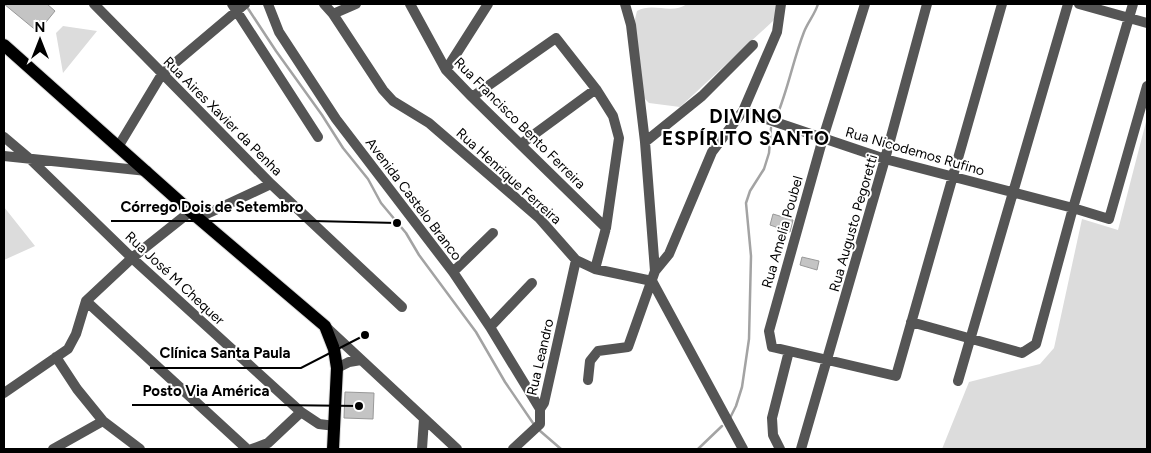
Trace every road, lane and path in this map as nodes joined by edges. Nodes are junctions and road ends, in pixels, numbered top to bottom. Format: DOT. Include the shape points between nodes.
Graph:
graph roads {
  1 [pos="94,4"];
  2 [pos="268,4"];
  3 [pos="324,4"];
  4 [pos="356,4"];
  5 [pos="410,4"];
  6 [pos="488,4"];
  7 [pos="625,4"];
  8 [pos="781,4"];
  9 [pos="865,4"];
  10 [pos="927,4"];
  11 [pos="1002,4"];
  12 [pos="1068,4"];
  13 [pos="1078,4"];
  14 [pos="1134,4"];
  15 [pos="238,6"];
  16 [pos="333,14"];
  17 [pos="1128,17"];
  18 [pos="1147,23"];
  19 [pos="4,45"];
  20 [pos="753,45"];
  21 [pos="446,70"];
  22 [pos="162,74"];
  23 [pos="1147,86"];
  24 [pos="596,89"];
  25 [pos="472,97"];
  26 [pos="743,111"];
  27 [pos="4,136"];
  28 [pos="318,137"];
  29 [pos="823,138"];
  30 [pos="645,142"];
  31 [pos="521,144"];
  32 [pos="118,147"];
  33 [pos="4,156"];
  34 [pos="30,159"];
  35 [pos="885,159"];
  36 [pos="147,171"];
  37 [pos="952,177"];
  38 [pos="271,184"];
  39 [pos="1012,193"];
  40 [pos="1073,208"];
  41 [pos="195,215"];
  42 [pos="606,228"];
  43 [pos="493,233"];
  44 [pos="132,258"];
  45 [pos="576,260"];
  46 [pos="595,269"];
  47 [pos="453,272"];
  48 [pos="653,276"];
  49 [pos="532,283"];
  50 [pos="86,301"];
  51 [pos="402,306"];
  52 [pos="911,322"];
  53 [pos="325,326"];
  54 [pos="490,327"];
  55 [pos="970,338"];
  56 [pos="789,351"];
  57 [pos="56,357"];
  58 [pos="361,360"];
  59 [pos="828,360"];
  60 [pos="337,368"];
  61 [pos="588,380"];
  62 [pos="958,381"];
  63 [pos="4,393"];
  64 [pos="540,409"];
  65 [pos="302,412"];
  66 [pos="424,419"];
  67 [pos="103,421"];
  68 [pos="335,426"];
  69 [pos="53,449"];
  70 [pos="140,449"];
  71 [pos="247,449"];
  72 [pos="252,449"];
  73 [pos="334,449"];
  74 [pos="422,449"];
  75 [pos="457,449"];
  76 [pos="514,449"];
  77 [pos="743,449"];
  78 [pos="780,449"];
  79 [pos="801,449"];
  1 -- 22 [label="street, Rua Aires Xavier da Penha"];
  2 -- 47 [label="street, Avenida Castelo Branco" via="280,32 336,120"];
  3 -- 16 [label="street, Rua Henrique Ferreira"];
  4 -- 16 [label="street"];
  5 -- 21 [label="street, Rua Francisco Bento Ferreira"];
  6 -- 21 [label="street"];
  7 -- 30 [label="street" via="631,25"];
  8 -- 26 [label="street" via="777,32"];
  9 -- 29 [label="street, Rua Amelia Poubel"];
  10 -- 35 [label="street, Rua Augusto Pegoretti"];
  11 -- 37 [label="street"];
  12 -- 39 [label="street"];
  13 -- 17 [label="street"];
  14 -- 17 [label="street"];
  15 -- 22 [label="street"];
  15 -- 28 [label="street"];
  16 -- 45 [label="street, Rua Henrique Ferreira" via="393,101 429,123 532,212"];
  17 -- 18 [label="street"];
  17 -- 40 [label="street"];
  19 -- 32 [label="main road"];
  20 -- 30 [label="street" via="702,96"];
  21 -- 25 [label="street, Rua Francisco Bento Ferreira"];
  22 -- 32 [label="street"];
  22 -- 38 [label="street, Rua Aires Xavier da Penha"];
  23 -- 40 [label="street, Rua Nicodemos Rufino" via="1109,219"];
  24 -- 25 [label="street" via="556,38"];
  24 -- 31 [label="street"];
  24 -- 42 [label="street" via="613,116 619,138"];
  25 -- 31 [label="street, Rua Francisco Bento Ferreira"];
  26 -- 29 [label="street, Rua Nicodemos Rufino"];
  26 -- 48 [label="street" via="712,152 669,254"];
  27 -- 34 [label="street, Rua José M Chequer"];
  29 -- 35 [label="street, Rua Nicodemos Rufino"];
  29 -- 56 [label="street, Rua Amelia Poubel" via="769,331 772,347"];
  30 -- 48 [label="street"];
  31 -- 42 [label="street, Rua Francisco Bento Ferreira"];
  32 -- 36 [label="main road"];
  33 -- 34 [label="street"];
  34 -- 36 [label="street"];
  34 -- 44 [label="street, Rua José M Chequer"];
  35 -- 37 [label="street, Rua Nicodemos Rufino"];
  35 -- 59 [label="street, Rua Augusto Pegoretti"];
  36 -- 41 [label="main road"];
  37 -- 39 [label="street, Rua Nicodemos Rufino"];
  37 -- 52 [label="street"];
  38 -- 41 [label="street"];
  38 -- 51 [label="street, Rua Aires Xavier da Penha"];
  39 -- 40 [label="street, Rua Nicodemos Rufino"];
  39 -- 55 [label="street"];
  40 -- 55 [label="street" via="1036,344 1022,353"];
  41 -- 44 [label="street"];
  41 -- 53 [label="main road"];
  42 -- 46 [label="street"];
  43 -- 47 [label="street"];
  44 -- 50 [label="street"];
  44 -- 65 [label="street, Rua José M Chequer"];
  45 -- 46 [label="street, Rua Henrique Ferreira"];
  45 -- 64 [label="street, Rua Leandro"];
  46 -- 48 [label="street, Rua Henrique Ferreira"];
  47 -- 54 [label="street, Avenida Castelo Branco"];
  48 -- 61 [label="street" via="628,347 598,351 590,361"];
  48 -- 77 [label="street"];
  49 -- 54 [label="street"];
  50 -- 57 [label="street" via="68,349"];
  50 -- 71 [label="street"];
  52 -- 55 [label="street"];
  52 -- 59 [label="street, Rua Amelia Poubel" via="896,376"];
  53 -- 58 [label="street"];
  53 -- 60 [label="main road"];
  54 -- 64 [label="street, Avenida Castelo Branco"];
  55 -- 62 [label="street"];
  56 -- 59 [label="street, Rua Amelia Poubel"];
  56 -- 78 [label="street" via="772,418 772,435"];
  57 -- 63 [label="street"];
  57 -- 67 [label="street" via="77,390"];
  58 -- 60 [label="street"];
  58 -- 66 [label="street"];
  59 -- 79 [label="street, Rua Augusto Pegoretti"];
  60 -- 68 [label="main road"];
  64 -- 76 [label="street, Rua Leandro" via="540,424"];
  65 -- 68 [label="street, Rua José M Chequer" via="319,424"];
  65 -- 72 [label="street" via="268,443"];
  66 -- 74 [label="street"];
  66 -- 75 [label="street"];
  67 -- 69 [label="street"];
  67 -- 70 [label="street"];
  68 -- 73 [label="main road"];
}
